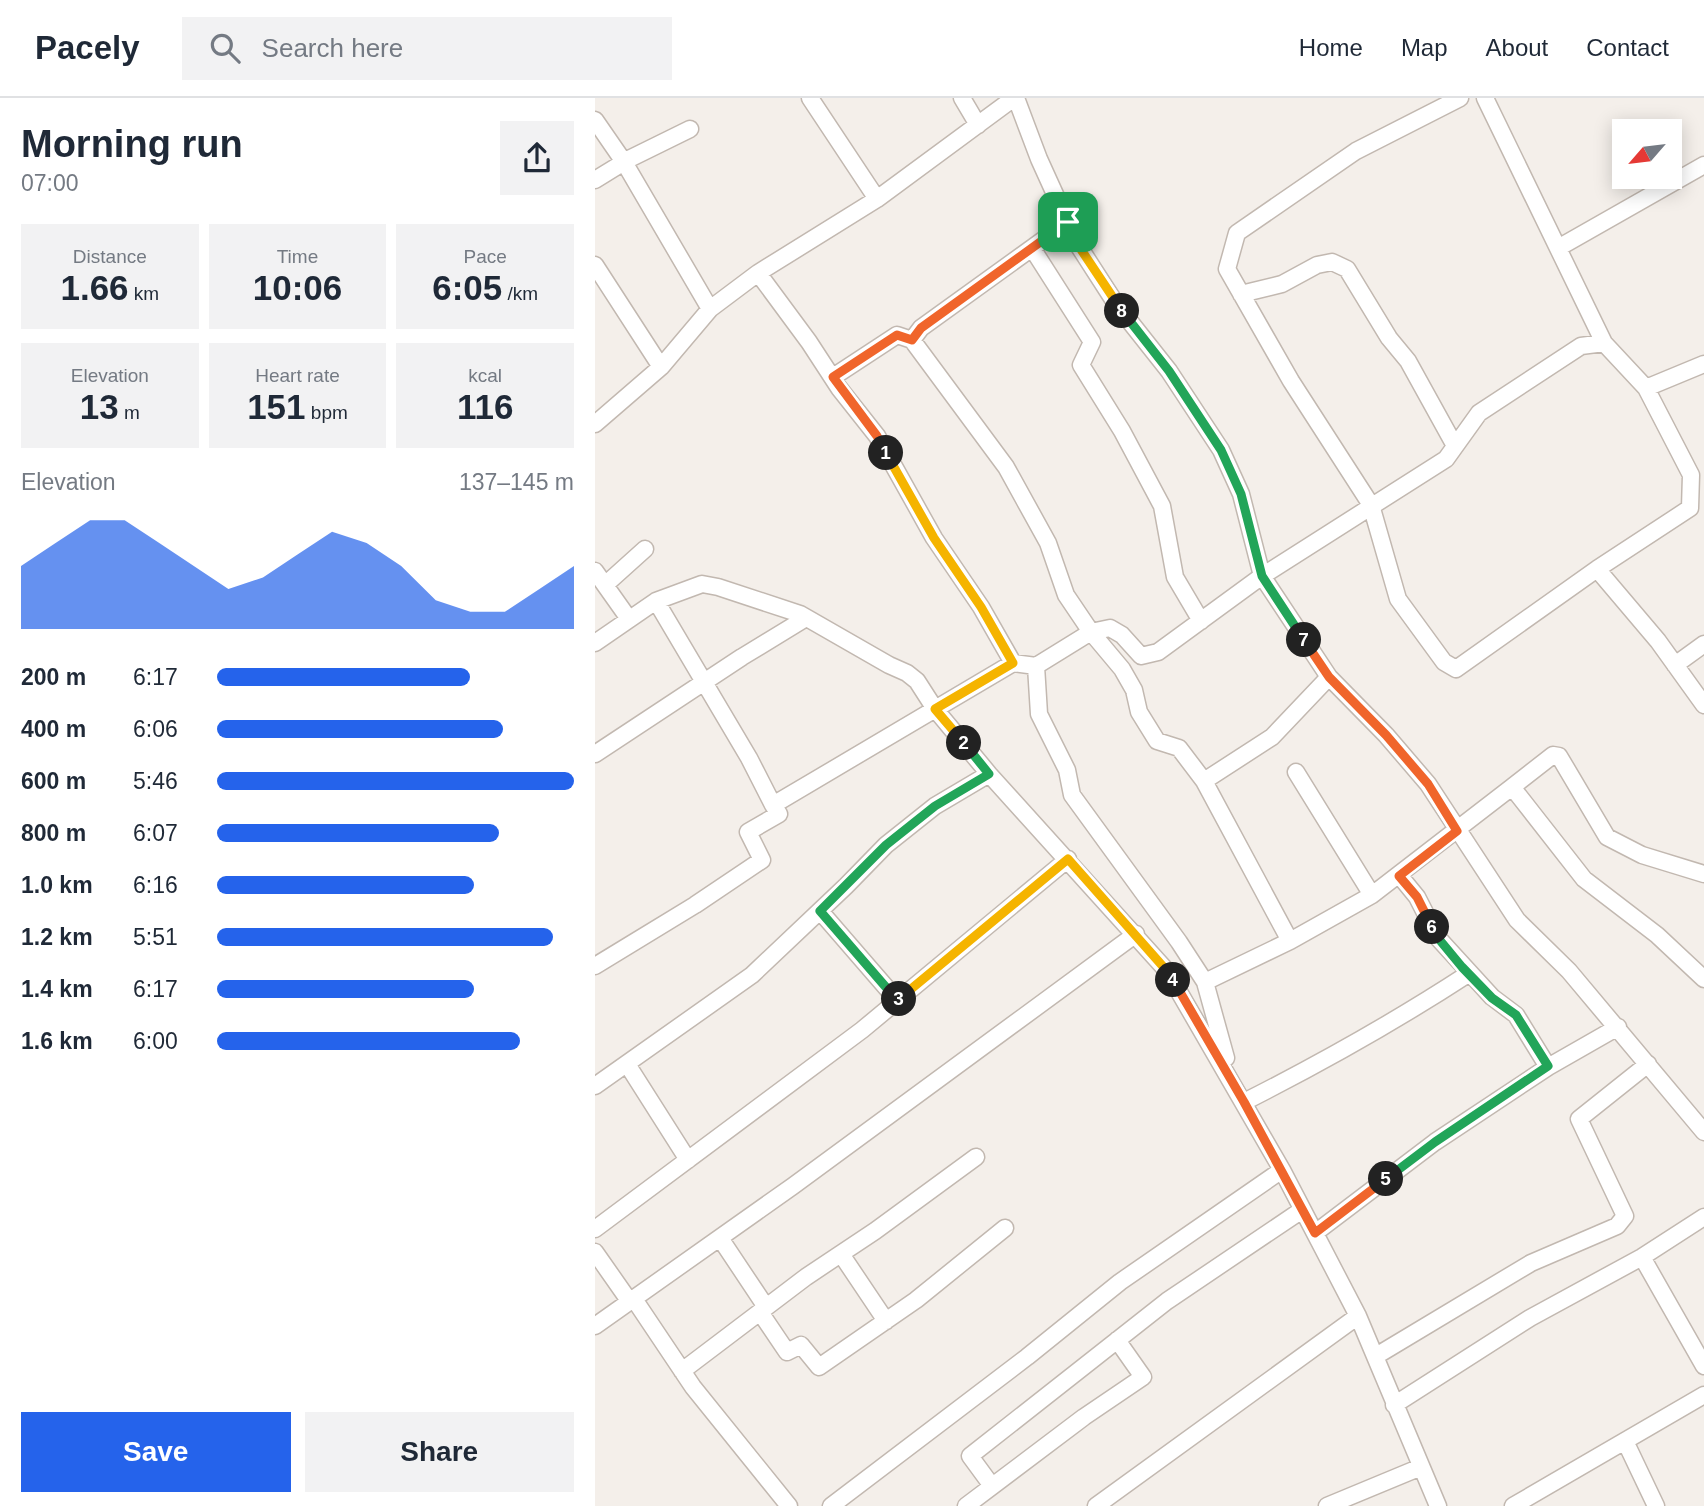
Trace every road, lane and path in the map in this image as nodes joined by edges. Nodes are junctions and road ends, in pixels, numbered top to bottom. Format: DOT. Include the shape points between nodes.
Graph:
graph roads {
  1 [pos="810,98"];
  2 [pos="962,98"];
  3 [pos="1015,98"];
  4 [pos="1460,98"];
  5 [pos="1485,98"];
  6 [pos="595,120"];
  7 [pos="978,125"];
  8 [pos="690,129"];
  9 [pos="625,162"];
  10 [pos="1704,165"];
  11 [pos="595,180"];
  12 [pos="877,199"];
  13 [pos="1068,222"];
  14 [pos="1033,247"];
  15 [pos="1558,248"];
  16 [pos="595,265"];
  17 [pos="758,273"];
  18 [pos="1241,294"];
  19 [pos="710,309"];
  20 [pos="912,340"];
  21 [pos="1604,343"];
  22 [pos="1704,364"];
  23 [pos="661,367"];
  24 [pos="833,377"];
  25 [pos="1646,388"];
  26 [pos="595,424"];
  27 [pos="1455,446"];
  28 [pos="1698,472"];
  29 [pos="1371,505"];
  30 [pos="645,549"];
  31 [pos="1597,569"];
  32 [pos="595,571"];
  33 [pos="1262,576"];
  34 [pos="605,585"];
  35 [pos="656,601"];
  36 [pos="806,618"];
  37 [pos="629,619"];
  38 [pos="1201,621"];
  39 [pos="1091,632"];
  40 [pos="595,643"];
  41 [pos="1704,644"];
  42 [pos="1013,663"];
  43 [pos="1675,665"];
  44 [pos="1036,666"];
  45 [pos="1329,677"];
  46 [pos="705,683"];
  47 [pos="1704,705"];
  48 [pos="935,709"];
  49 [pos="595,754"];
  50 [pos="1296,772"];
  51 [pos="989,774"];
  52 [pos="1204,781"];
  53 [pos="1512,787"];
  54 [pos="773,805"];
  55 [pos="1457,831"];
  56 [pos="1068,859"];
  57 [pos="1704,874"];
  58 [pos="1399,876"];
  59 [pos="1372,895"];
  60 [pos="820,911"];
  61 [pos="1136,934"];
  62 [pos="1290,941"];
  63 [pos="595,966"];
  64 [pos="1468,974"];
  65 [pos="1704,979"];
  66 [pos="1205,982"];
  67 [pos="897,1000"];
  68 [pos="1618,1027"];
  69 [pos="1648,1064"];
  70 [pos="627,1065"];
  71 [pos="1548,1066"];
  72 [pos="1232,1080"];
  73 [pos="595,1086"];
  74 [pos="1244,1102"];
  75 [pos="1704,1132"];
  76 [pos="976,1157"];
  77 [pos="688,1160"];
  78 [pos="1282,1170"];
  79 [pos="1302,1210"];
  80 [pos="1704,1217"];
  81 [pos="1005,1228"];
  82 [pos="595,1229"];
  83 [pos="1315,1233"];
  84 [pos="720,1238"];
  85 [pos="595,1252"];
  86 [pos="841,1254"];
  87 [pos="1641,1257"];
  88 [pos="632,1300"];
  89 [pos="763,1310"];
  90 [pos="1358,1316"];
  91 [pos="886,1321"];
  92 [pos="595,1326"];
  93 [pos="1117,1340"];
  94 [pos="1376,1356"];
  95 [pos="1704,1366"];
  96 [pos="682,1371"];
  97 [pos="1704,1395"];
  98 [pos="1394,1405"];
  99 [pos="1625,1441"];
  100 [pos="1421,1467"];
  101 [pos="992,1486"];
  102 [pos="972,1504"];
  103 [pos="789,1506"];
  104 [pos="831,1506"];
  105 [pos="1096,1506"];
  106 [pos="1327,1506"];
  107 [pos="1438,1506"];
  108 [pos="1513,1506"];
  109 [pos="1656,1506"];
  1 -- 12 [label="street"];
  2 -- 7 [label="street"];
  3 -- 7 [label="street"];
  3 -- 13 [label="street"];
  4 -- 18 [label="street" via="1356,151 1237,233 1227,270"];
  5 -- 15 [label="street"];
  6 -- 9 [label="street"];
  7 -- 12 [label="street"];
  8 -- 9 [label="street"];
  9 -- 11 [label="street"];
  9 -- 19 [label="street"];
  10 -- 15 [label="street"];
  12 -- 17 [label="street"];
  13 -- 14 [label="street"];
  13 -- 33 [label="street" via="1116,304 1169,371 1221,450 1241,494"];
  14 -- 20 [label="street" via="921,328"];
  14 -- 38 [label="street" via="1092,342 1081,365 1162,506 1175,577"];
  15 -- 21 [label="street"];
  16 -- 23 [label="street"];
  17 -- 19 [label="street"];
  17 -- 24 [label="street"];
  18 -- 27 [label="street" via="1283,284 1332,262 1347,269 1408,361"];
  18 -- 29 [label="street"];
  19 -- 23 [label="street"];
  20 -- 24 [label="street" via="897,335"];
  20 -- 39 [label="street" via="1006,467 1048,543 1066,595"];
  21 -- 25 [label="street"];
  21 -- 27 [label="street" via="1581,346 1479,413"];
  22 -- 25 [label="street"];
  23 -- 26 [label="street"];
  24 -- 42 [label="street" via="877,436 934,538"];
  25 -- 28 [label="street"];
  27 -- 29 [label="street" via="1446,459"];
  28 -- 31 [label="street" via="1690,508"];
  29 -- 31 [label="street" via="1398,599 1444,662 1456,669"];
  29 -- 33 [label="street"];
  30 -- 34 [label="street"];
  31 -- 43 [label="street"];
  32 -- 34 [label="street"];
  33 -- 38 [label="street"];
  33 -- 45 [label="street"];
  34 -- 37 [label="street"];
  35 -- 36 [label="street" via="702,584"];
  35 -- 37 [label="street"];
  35 -- 46 [label="street"];
  36 -- 46 [label="street"];
  36 -- 48 [label="street" via="908,673"];
  37 -- 40 [label="street"];
  38 -- 39 [label="street" via="1158,652 1141,656 1110,628"];
  39 -- 44 [label="street"];
  39 -- 52 [label="street" via="1122,669 1139,712 1157,741 1179,748"];
  41 -- 43 [label="street"];
  42 -- 44 [label="street"];
  42 -- 48 [label="street"];
  43 -- 47 [label="street"];
  44 -- 66 [label="street" via="1039,714 1067,770 1072,795"];
  45 -- 52 [label="street" via="1272,737"];
  45 -- 55 [label="street" via="1428,784"];
  46 -- 49 [label="street"];
  46 -- 54 [label="street"];
  48 -- 51 [label="street"];
  48 -- 54 [label="street"];
  50 -- 59 [label="street"];
  51 -- 56 [label="street"];
  51 -- 60 [label="street" via="935,806 886,845"];
  52 -- 62 [label="street"];
  53 -- 55 [label="street"];
  53 -- 57 [label="street" via="1559,755 1607,837 1642,855"];
  53 -- 65 [label="street" via="1584,879 1657,935"];
  54 -- 63 [label="street" via="779,814 748,832 762,860"];
  55 -- 58 [label="street"];
  55 -- 68 [label="street" via="1517,920"];
  56 -- 61 [label="street"];
  56 -- 67 [label="street"];
  58 -- 59 [label="street"];
  58 -- 64 [label="street" via="1417,897 1438,938"];
  59 -- 62 [label="street"];
  60 -- 67 [label="street"];
  60 -- 70 [label="street" via="752,975"];
  61 -- 72 [label="street" via="1167,971"];
  61 -- 84 [label="street"];
  62 -- 66 [label="street"];
  64 -- 71 [label="street" via="1516,1015"];
  64 -- 74 [label="street" via="1325,1061"];
  66 -- 72 [label="street"];
  67 -- 77 [label="street"];
  68 -- 69 [label="street"];
  68 -- 71 [label="street"];
  69 -- 75 [label="street"];
  69 -- 94 [label="street" via="1579,1119 1625,1216 1617,1226 1531,1263"];
  70 -- 73 [label="street"];
  70 -- 77 [label="street"];
  71 -- 83 [label="street" via="1435,1142"];
  72 -- 74 [label="street"];
  74 -- 78 [label="street"];
  76 -- 86 [label="street"];
  77 -- 82 [label="street"];
  78 -- 79 [label="street"];
  78 -- 104 [label="street" via="1120,1282"];
  79 -- 83 [label="street"];
  79 -- 93 [label="street"];
  80 -- 87 [label="street"];
  81 -- 91 [label="street"];
  83 -- 90 [label="street"];
  84 -- 88 [label="street"];
  84 -- 89 [label="street"];
  85 -- 88 [label="street"];
  86 -- 89 [label="street"];
  86 -- 91 [label="street"];
  87 -- 95 [label="street"];
  87 -- 98 [label="street" via="1530,1318"];
  88 -- 92 [label="street"];
  88 -- 96 [label="street"];
  89 -- 91 [label="street" via="787,1352 801,1345 819,1367"];
  89 -- 96 [label="street"];
  90 -- 94 [label="street"];
  90 -- 105 [label="street"];
  93 -- 101 [label="street" via="970,1456"];
  93 -- 101 [label="street" via="1143,1377"];
  94 -- 98 [label="street"];
  96 -- 103 [label="street"];
  97 -- 99 [label="street"];
  98 -- 100 [label="street"];
  99 -- 108 [label="street"];
  99 -- 109 [label="street"];
  100 -- 106 [label="street"];
  100 -- 107 [label="street"];
  101 -- 102 [label="street"];
}
